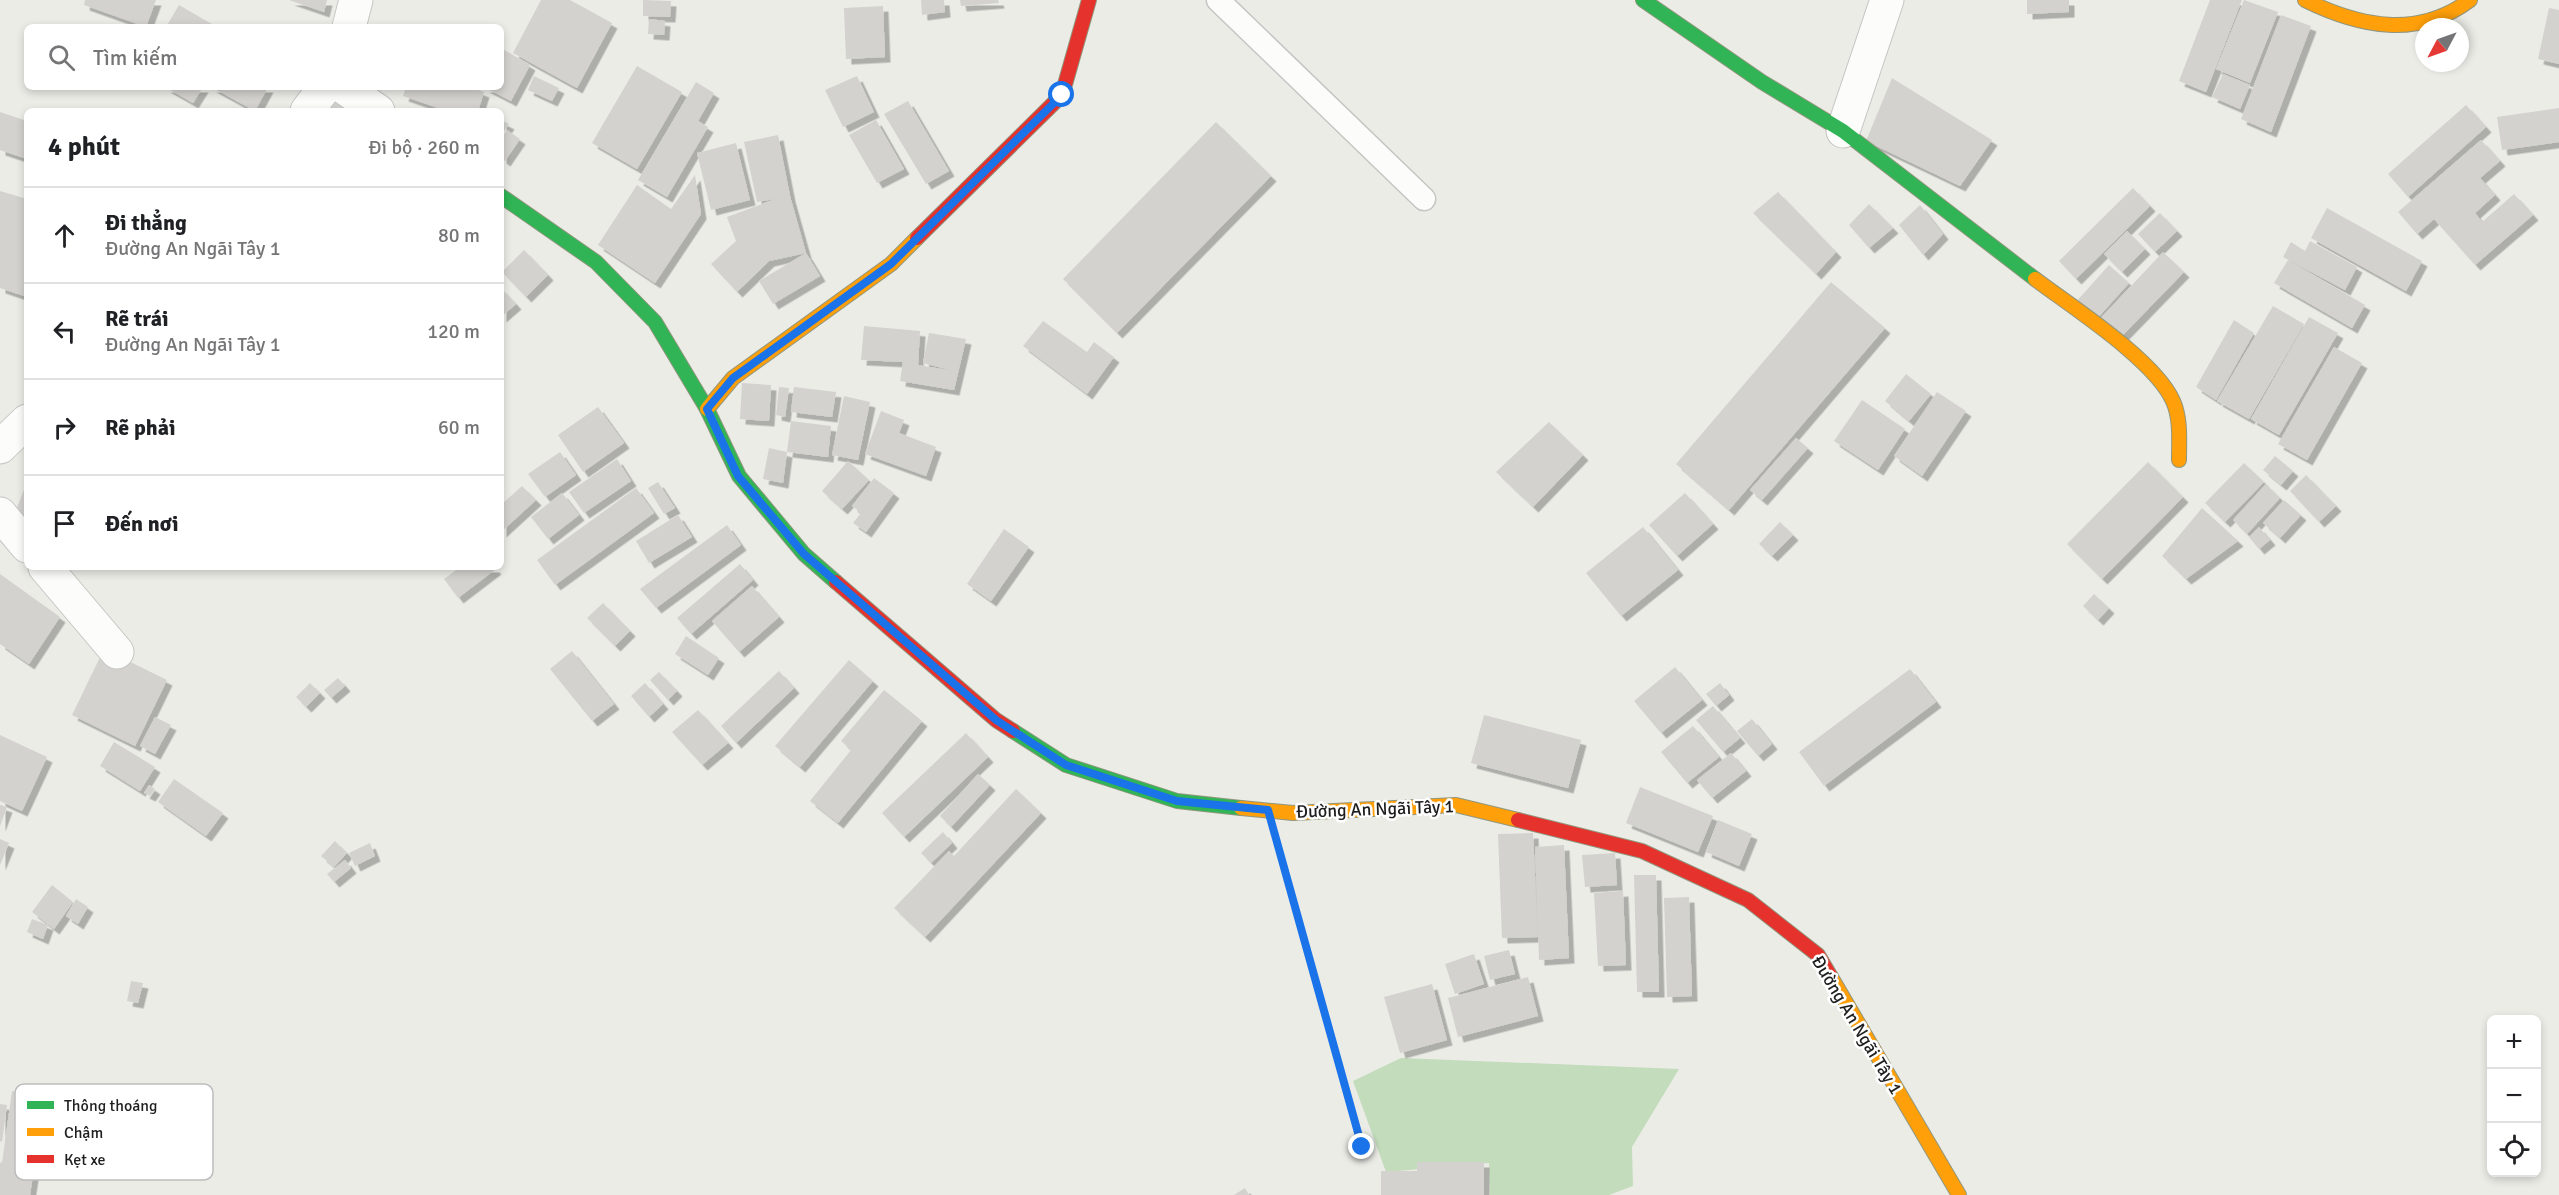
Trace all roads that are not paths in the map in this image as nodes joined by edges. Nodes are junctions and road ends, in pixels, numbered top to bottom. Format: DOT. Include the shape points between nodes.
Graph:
graph roads {
  1 [pos="356,0"];
  2 [pos="1089,0"];
  3 [pos="1218,0"];
  4 [pos="1643,0"];
  5 [pos="1887,0"];
  6 [pos="2305,0"];
  7 [pos="2470,0"];
  8 [pos="350,24"];
  9 [pos="323,90"];
  10 [pos="347,90"];
  11 [pos="310,108"];
  12 [pos="374,108"];
  13 [pos="1843,131"];
  14 [pos="504,198"];
  15 [pos="1424,199"];
  16 [pos="707,409"];
  17 [pos="24,424"];
  18 [pos="0,447"];
  19 [pos="2178,460"];
  20 [pos="0,514"];
  21 [pos="24,542"];
  22 [pos="48,570"];
  23 [pos="117,652"];
  24 [pos="1959,1195"];
  1 -- 8 [label="street"];
  2 -- 16 [label="street" via="1062,95 891,264 733,378"];
  3 -- 15 [label="lane"];
  4 -- 13 [label="street" via="1762,82"];
  5 -- 13 [label="street"];
  6 -- 7 [label="street" via="2344,16 2399,26 2448,16"];
  9 -- 11 [label="street"];
  10 -- 12 [label="street"];
  13 -- 19 [label="street" via="2155,373 2177,408"];
  14 -- 16 [label="street, Đường An Ngãi Tây 1" via="596,262 655,322"];
  16 -- 24 [label="street, Đường An Ngãi Tây 1" via="738,476 804,554 996,720 1066,765 1177,801 1293,813 1456,805 1642,851 1748,900 1818,955"];
  17 -- 18 [label="street"];
  20 -- 21 [label="street"];
  22 -- 23 [label="street"];
}
